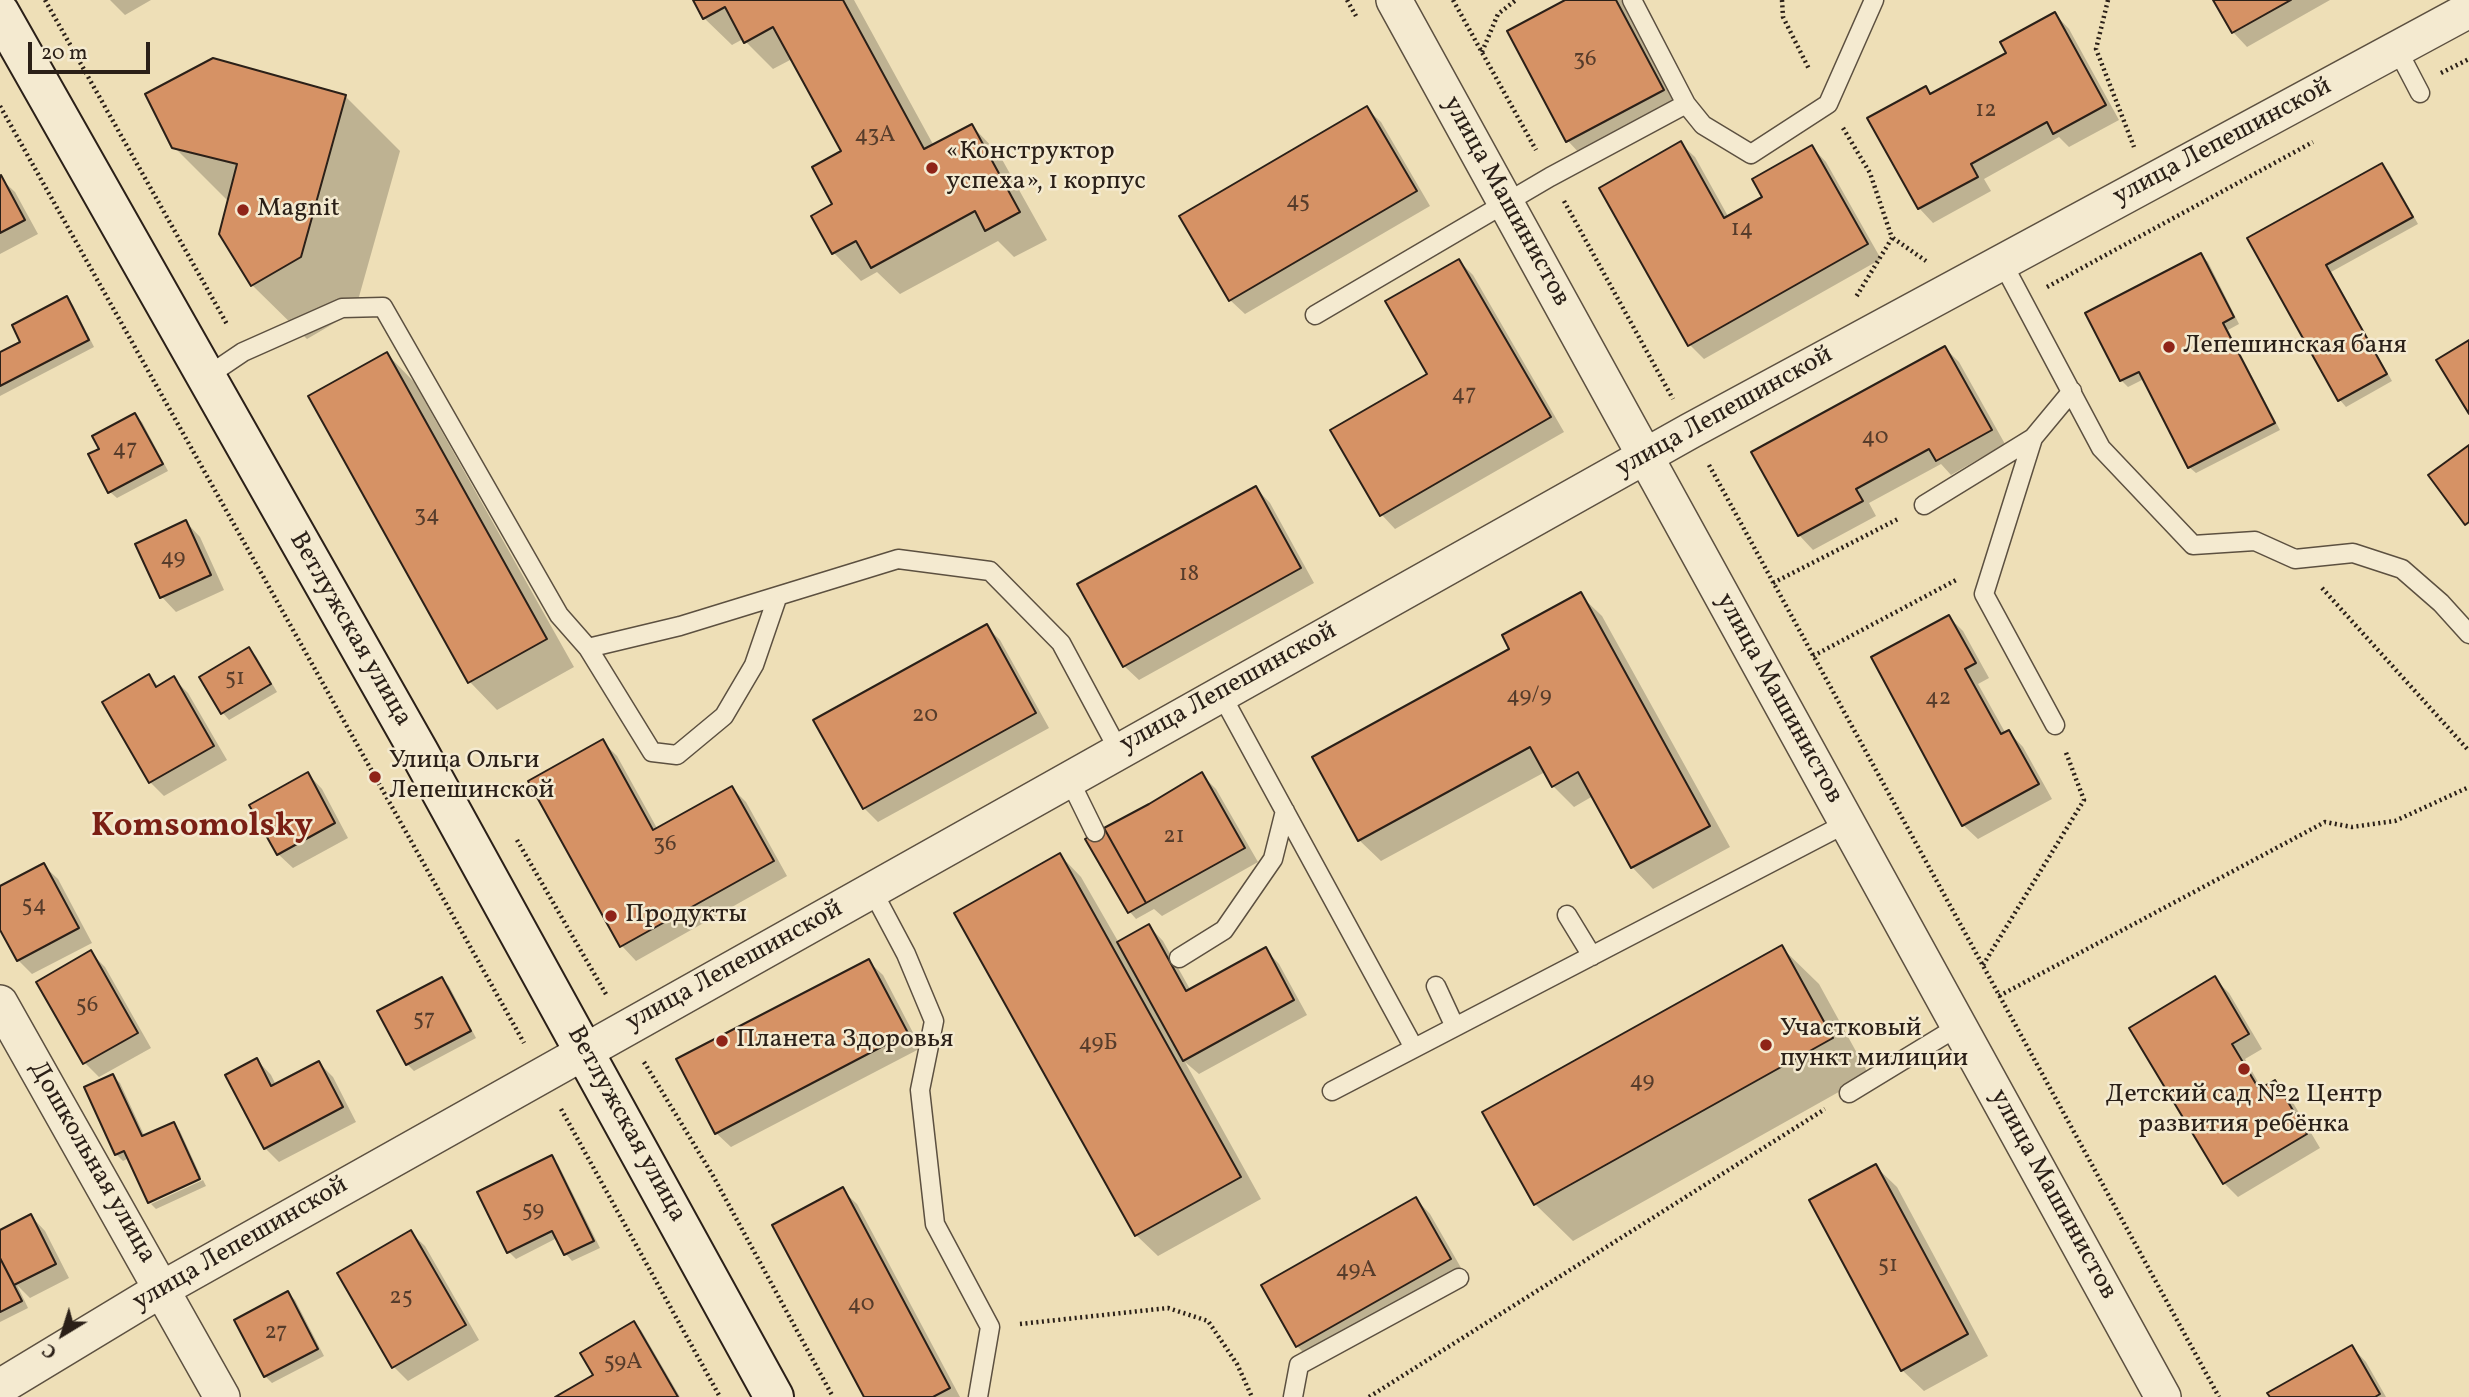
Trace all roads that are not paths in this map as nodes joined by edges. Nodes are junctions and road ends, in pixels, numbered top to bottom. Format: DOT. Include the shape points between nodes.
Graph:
graph roads {
  1 [pos="1394,0"];
  2 [pos="1632,0"];
  3 [pos="1874,0"];
  4 [pos="2469,10"];
  5 [pos="0,13"];
  6 [pos="2397,48"];
  7 [pos="2420,93"];
  8 [pos="1686,104"];
  9 [pos="1505,204"];
  10 [pos="2002,262"];
  11 [pos="1315,315"];
  12 [pos="206,377"];
  13 [pos="2072,391"];
  14 [pos="2033,438"];
  15 [pos="1644,457"];
  16 [pos="1924,505"];
  17 [pos="777,598"];
  18 [pos="2469,634"];
  19 [pos="588,648"];
  20 [pos="1221,694"];
  21 [pos="2055,725"];
  22 [pos="1119,751"];
  23 [pos="1069,779"];
  24 [pos="1284,811"];
  25 [pos="1847,823"];
  26 [pos="1095,832"];
  27 [pos="872,890"];
  28 [pos="1567,915"];
  29 [pos="1592,957"];
  30 [pos="1179,958"];
  31 [pos="1436,986"];
  32 [pos="0,1003"];
  33 [pos="1959,1026"];
  34 [pos="1455,1027"];
  35 [pos="1414,1048"];
  36 [pos="584,1052"];
  37 [pos="1332,1091"];
  38 [pos="1849,1093"];
  39 [pos="1459,1278"];
  40 [pos="162,1289"];
  41 [pos="2,1381"];
  42 [pos="222,1397"];
  43 [pos="774,1397"];
  44 [pos="978,1397"];
  45 [pos="1293,1397"];
  46 [pos="2163,1397"];
  1 -- 9 [label="street, улица Машинистов"];
  2 -- 8 [label="lane"];
  3 -- 8 [label="lane" via="1828,104 1751,155 1703,125"];
  4 -- 6 [label="street, улица Лепешинской"];
  5 -- 12 [label="main road, Ветлужская улица"];
  6 -- 7 [label="lane"];
  6 -- 10 [label="street, улица Лепешинской"];
  8 -- 9 [label="lane"];
  9 -- 11 [label="lane"];
  9 -- 15 [label="street, улица Машинистов"];
  10 -- 13 [label="lane"];
  10 -- 15 [label="street, улица Лепешинской"];
  12 -- 19 [label="lane" via="243,352 342,308 383,307 559,615"];
  12 -- 36 [label="main road, Ветлужская улица"];
  13 -- 14 [label="lane"];
  13 -- 18 [label="lane" via="2101,448 2193,545 2255,541 2295,559 2353,553 2402,569"];
  14 -- 16 [label="lane"];
  14 -- 21 [label="lane" via="1984,594"];
  15 -- 20 [label="street, улица Лепешинской"];
  15 -- 25 [label="street, улица Машинистов"];
  17 -- 19 [label="lane"];
  17 -- 19 [label="lane" via="754,665 724,716 677,755 652,752"];
  17 -- 22 [label="lane" via="898,559 990,571 1061,643"];
  20 -- 22 [label="street, улица Лепешинской"];
  20 -- 24 [label="lane"];
  22 -- 23 [label="street, улица Лепешинской"];
  23 -- 26 [label="lane"];
  23 -- 27 [label="street, улица Лепешинской"];
  24 -- 30 [label="lane" via="1273,859 1224,930"];
  24 -- 35 [label="lane"];
  25 -- 29 [label="lane"];
  25 -- 33 [label="street, улица Машинистов"];
  27 -- 36 [label="street, улица Лепешинской"];
  27 -- 44 [label="lane" via="934,1021 919,1090 935,1224 990,1327"];
  28 -- 29 [label="lane"];
  29 -- 34 [label="lane"];
  31 -- 34 [label="lane"];
  32 -- 40 [label="street, Дошкольная улица"];
  33 -- 38 [label="lane"];
  33 -- 46 [label="street, улица Машинистов"];
  34 -- 35 [label="lane"];
  35 -- 37 [label="lane"];
  36 -- 40 [label="street, улица Лепешинской"];
  36 -- 43 [label="main road, Ветлужская улица"];
  39 -- 45 [label="lane" via="1299,1365"];
  40 -- 41 [label="street, улица Лепешинской"];
  40 -- 42 [label="street, Дошкольная улица"];
}
